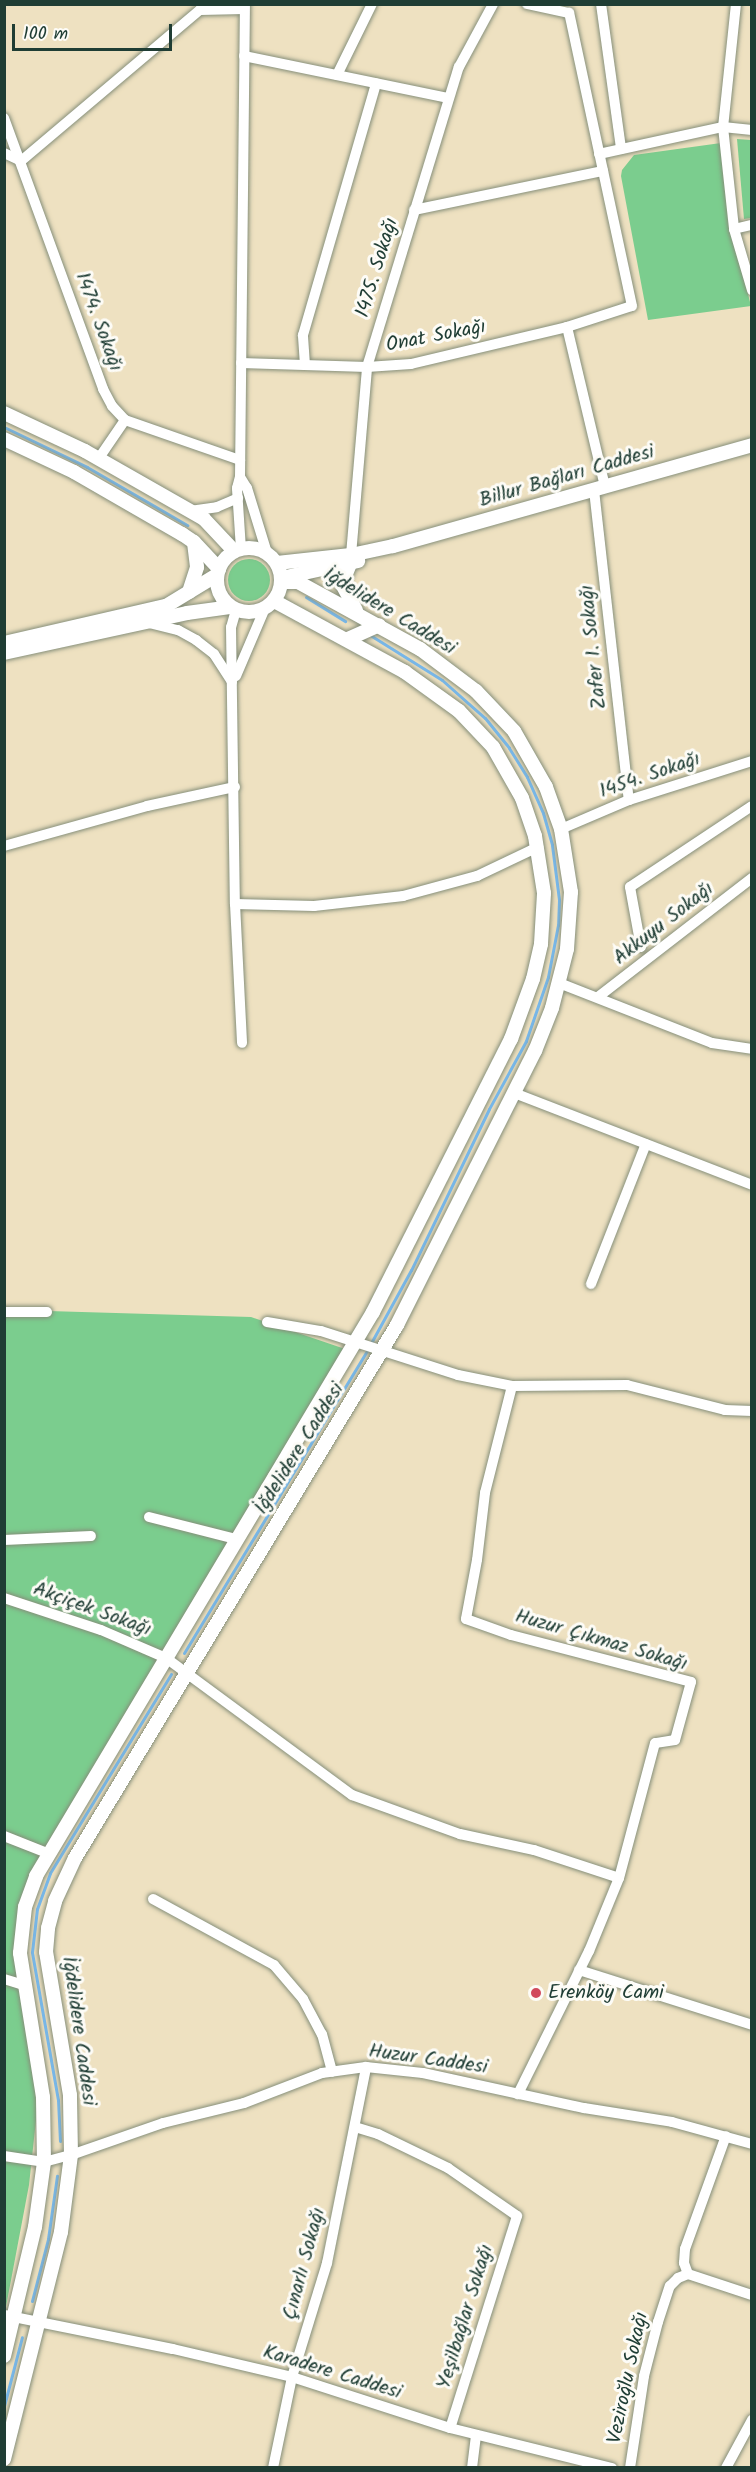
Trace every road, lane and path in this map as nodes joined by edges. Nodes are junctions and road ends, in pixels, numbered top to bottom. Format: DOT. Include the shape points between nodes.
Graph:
graph roads {
  1 [pos="372,4"];
  2 [pos="493,4"];
  3 [pos="527,4"];
  4 [pos="601,4"];
  5 [pos="736,4"];
  6 [pos="244,7"];
  7 [pos="244,56"];
  8 [pos="337,75"];
  9 [pos="375,83"];
  10 [pos="450,98"];
  11 [pos="4,118"];
  12 [pos="723,127"];
  13 [pos="752,130"];
  14 [pos="621,149"];
  15 [pos="4,153"];
  16 [pos="599,154"];
  17 [pos="21,161"];
  18 [pos="603,171"];
  19 [pos="414,210"];
  20 [pos="752,225"];
  21 [pos="734,229"];
  22 [pos="752,290"];
  23 [pos="567,327"];
  24 [pos="241,363"];
  25 [pos="305,365"];
  26 [pos="367,367"];
  27 [pos="4,413"];
  28 [pos="125,420"];
  29 [pos="4,439"];
  30 [pos="752,445"];
  31 [pos="99,458"];
  32 [pos="240,460"];
  33 [pos="240,477"];
  34 [pos="600,488"];
  35 [pos="238,498"];
  36 [pos="190,511"];
  37 [pos="194,542"];
  38 [pos="238,550"];
  39 [pos="272,558"];
  40 [pos="351,559"];
  41 [pos="218,572"];
  42 [pos="281,580"];
  43 [pos="188,594"];
  44 [pos="270,604"];
  45 [pos="233,608"];
  46 [pos="362,615"];
  47 [pos="146,623"];
  48 [pos="379,625"];
  49 [pos="103,627"];
  50 [pos="348,639"];
  51 [pos="4,643"];
  52 [pos="4,653"];
  53 [pos="233,685"];
  54 [pos="752,761"];
  55 [pos="235,787"];
  56 [pos="629,800"];
  57 [pos="752,806"];
  58 [pos="561,829"];
  59 [pos="4,846"];
  60 [pos="538,847"];
  61 [pos="752,878"];
  62 [pos="235,904"];
  63 [pos="641,947"];
  64 [pos="560,983"];
  65 [pos="598,997"];
  66 [pos="242,1043"];
  67 [pos="752,1048"];
  68 [pos="514,1093"];
  69 [pos="646,1144"];
  70 [pos="752,1185"];
  71 [pos="591,1284"];
  72 [pos="4,1312"];
  73 [pos="47,1312"];
  74 [pos="267,1322"];
  75 [pos="356,1343"];
  76 [pos="382,1350"];
  77 [pos="512,1386"];
  78 [pos="752,1411"];
  79 [pos="149,1517"];
  80 [pos="91,1536"];
  81 [pos="236,1539"];
  82 [pos="4,1540"];
  83 [pos="4,1598"];
  84 [pos="166,1658"];
  85 [pos="188,1672"];
  86 [pos="4,1836"];
  87 [pos="47,1853"];
  88 [pos="619,1878"];
  89 [pos="153,1899"];
  90 [pos="579,1970"];
  91 [pos="4,1979"];
  92 [pos="24,1985"];
  93 [pos="752,2025"];
  94 [pos="366,2067"];
  95 [pos="332,2072"];
  96 [pos="518,2094"];
  97 [pos="355,2127"];
  98 [pos="726,2136"];
  99 [pos="752,2144"];
  100 [pos="71,2155"];
  101 [pos="4,2156"];
  102 [pos="44,2162"];
  103 [pos="688,2274"];
  104 [pos="752,2295"];
  105 [pos="9,2316"];
  106 [pos="40,2323"];
  107 [pos="4,2356"];
  108 [pos="292,2377"];
  109 [pos="752,2420"];
  110 [pos="450,2428"];
  111 [pos="476,2435"];
  112 [pos="4,2459"];
  113 [pos="273,2468"];
  114 [pos="472,2468"];
  115 [pos="612,2468"];
  116 [pos="630,2468"];
  117 [pos="726,2468"];
  1 -- 8 [label="street"];
  2 -- 10 [label="street, 1475. Sokağı" via="459,67"];
  3 -- 16 [label="street" via="569,13"];
  4 -- 14 [label="street"];
  5 -- 12 [label="street"];
  6 -- 7 [label="street"];
  6 -- 17 [label="street" via="200,10"];
  7 -- 8 [label="street"];
  7 -- 24 [label="street"];
  8 -- 9 [label="street"];
  9 -- 10 [label="street"];
  9 -- 25 [label="street" via="303,335"];
  10 -- 19 [label="street, 1475. Sokağı"];
  11 -- 17 [label="street, 1474. Sokağı"];
  12 -- 13 [label="street"];
  12 -- 14 [label="street"];
  12 -- 21 [label="street"];
  14 -- 16 [label="street"];
  15 -- 17 [label="street"];
  16 -- 18 [label="street"];
  17 -- 28 [label="street, 1474. Sokağı" via="103,389"];
  18 -- 19 [label="street"];
  18 -- 23 [label="street, Onat Sokağı" via="632,306"];
  19 -- 26 [label="street, 1475. Sokağı"];
  20 -- 21 [label="street"];
  21 -- 22 [label="street"];
  23 -- 26 [label="street, Onat Sokağı" via="411,364"];
  23 -- 34 [label="street, Zafer 1. Sokağı"];
  24 -- 25 [label="street, Onat Sokağı"];
  24 -- 32 [label="street"];
  25 -- 26 [label="street, Onat Sokağı"];
  26 -- 40 [label="street, 1475. Sokağı"];
  27 -- 31 [label="street"];
  28 -- 31 [label="street"];
  28 -- 32 [label="street"];
  29 -- 37 [label="street" via="99,486"];
  30 -- 34 [label="street, Billur Bağları Caddesi"];
  31 -- 36 [label="street"];
  32 -- 33 [label="street"];
  33 -- 35 [label="street"];
  33 -- 39 [label="street"];
  34 -- 40 [label="street, Billur Bağları Caddesi"];
  34 -- 56 [label="street, Zafer 1. Sokağı"];
  35 -- 36 [label="street" via="217,507"];
  35 -- 38 [label="street"];
  36 -- 38 [label="street"];
  37 -- 41 [label="street"];
  37 -- 43 [label="street" via="197,567"];
  38 -- 39 [label="street" via="255,548"];
  38 -- 41 [label="street" via="225,558"];
  39 -- 40 [label="street"];
  39 -- 42 [label="street"];
  40 -- 42 [label="street"];
  40 -- 46 [label="street" via="342,584 348,599"];
  41 -- 43 [label="street"];
  41 -- 45 [label="street" via="219,593"];
  42 -- 44 [label="street"];
  42 -- 46 [label="street, İğdelidere Caddesi" via="298,582"];
  43 -- 49 [label="street" via="166,606"];
  44 -- 45 [label="street" via="253,612"];
  44 -- 50 [label="street, İğdelidere Caddesi"];
  44 -- 53 [label="street" via="248,644"];
  45 -- 47 [label="street"];
  45 -- 53 [label="street"];
  46 -- 48 [label="street, İğdelidere Caddesi"];
  47 -- 49 [label="street"];
  47 -- 53 [label="street" via="178,630 196,640 221,664"];
  48 -- 50 [label="street"];
  48 -- 58 [label="street, İğdelidere Caddesi" via="441,664 501,716 536,767"];
  49 -- 51 [label="street"];
  49 -- 52 [label="street"];
  50 -- 60 [label="street, İğdelidere Caddesi" via="425,686 459,711 481,734 513,780"];
  53 -- 55 [label="street"];
  54 -- 56 [label="street, 1454. Sokağı"];
  55 -- 59 [label="street" via="147,806"];
  55 -- 62 [label="street"];
  56 -- 58 [label="street, 1454. Sokağı"];
  57 -- 63 [label="street" via="630,887"];
  58 -- 64 [label="street, İğdelidere Caddesi" via="570,873 571,910"];
  60 -- 62 [label="street" via="477,876 404,896 314,906"];
  60 -- 75 [label="street, İğdelidere Caddesi" via="544,926 538,962 519,1020 413,1237"];
  61 -- 65 [label="street, Akkuyu Sokağı"];
  62 -- 66 [label="street"];
  64 -- 65 [label="street"];
  64 -- 68 [label="street, İğdelidere Caddesi" via="535,1051"];
  65 -- 67 [label="street" via="712,1042"];
  68 -- 69 [label="street"];
  68 -- 76 [label="street, İğdelidere Caddesi"];
  69 -- 70 [label="street"];
  69 -- 71 [label="street"];
  72 -- 73 [label="street"];
  74 -- 75 [label="street" via="321,1331"];
  75 -- 76 [label="street"];
  75 -- 81 [label="street, İğdelidere Caddesi"];
  76 -- 77 [label="street" via="458,1376"];
  76 -- 85 [label="street, İğdelidere Caddesi"];
  77 -- 78 [label="street" via="627,1385 725,1410"];
  77 -- 88 [label="street, Huzur Çıkmaz Sokağı" via="485,1493 466,1619 512,1635 691,1682 675,1740 655,1743"];
  79 -- 81 [label="street"];
  80 -- 82 [label="street"];
  81 -- 84 [label="street, İğdelidere Caddesi"];
  83 -- 84 [label="street, Akçiçek Sokağı" via="101,1630"];
  84 -- 85 [label="street, Akçiçek Sokağı"];
  84 -- 87 [label="street, İğdelidere Caddesi"];
  85 -- 88 [label="street, Akçiçek Sokağı" via="352,1795 460,1833 534,1850"];
  85 -- 100 [label="street, İğdelidere Caddesi" via="67,1872 51,1914 46,1952 70,2095"];
  86 -- 87 [label="street"];
  87 -- 92 [label="street, İğdelidere Caddesi" via="30,1892 21,1931"];
  88 -- 90 [label="street, Huzur Çıkmaz Sokağı"];
  89 -- 95 [label="street" via="274,1965 303,1999 322,2034"];
  90 -- 93 [label="street"];
  90 -- 96 [label="street, Huzur Çıkmaz Sokağı"];
  91 -- 92 [label="street"];
  92 -- 102 [label="street, İğdelidere Caddesi" via="43,2097"];
  94 -- 95 [label="street, Huzur Caddesi"];
  94 -- 96 [label="street, Huzur Caddesi" via="423,2073"];
  94 -- 97 [label="street, Çınarlı Sokağı"];
  95 -- 100 [label="street, Huzur Caddesi"];
  96 -- 98 [label="street, Huzur Caddesi" via="672,2122"];
  97 -- 108 [label="street, Çınarlı Sokağı" via="327,2263"];
  97 -- 110 [label="street, Yeşilbağlar Sokağı" via="448,2168 517,2216"];
  98 -- 99 [label="street, Huzur Caddesi"];
  98 -- 103 [label="street" via="685,2249"];
  100 -- 102 [label="street, Huzur Caddesi"];
  100 -- 106 [label="street, İğdelidere Caddesi" via="61,2232"];
  101 -- 102 [label="street"];
  102 -- 105 [label="street, İğdelidere Caddesi" via="35,2227"];
  103 -- 104 [label="street"];
  103 -- 116 [label="street, Veziroğlu Sokağı" via="674,2282 666,2295 644,2376"];
  105 -- 106 [label="street, Karadere Caddesi"];
  105 -- 107 [label="street, İğdelidere Caddesi"];
  106 -- 108 [label="street, Karadere Caddesi"];
  106 -- 112 [label="street, İğdelidere Caddesi"];
  108 -- 110 [label="street, Karadere Caddesi"];
  108 -- 113 [label="street, Çınarlı Sokağı"];
  109 -- 117 [label="street"];
  110 -- 111 [label="street, Karadere Caddesi"];
  111 -- 114 [label="street"];
  111 -- 115 [label="street, Karadere Caddesi"];
}
